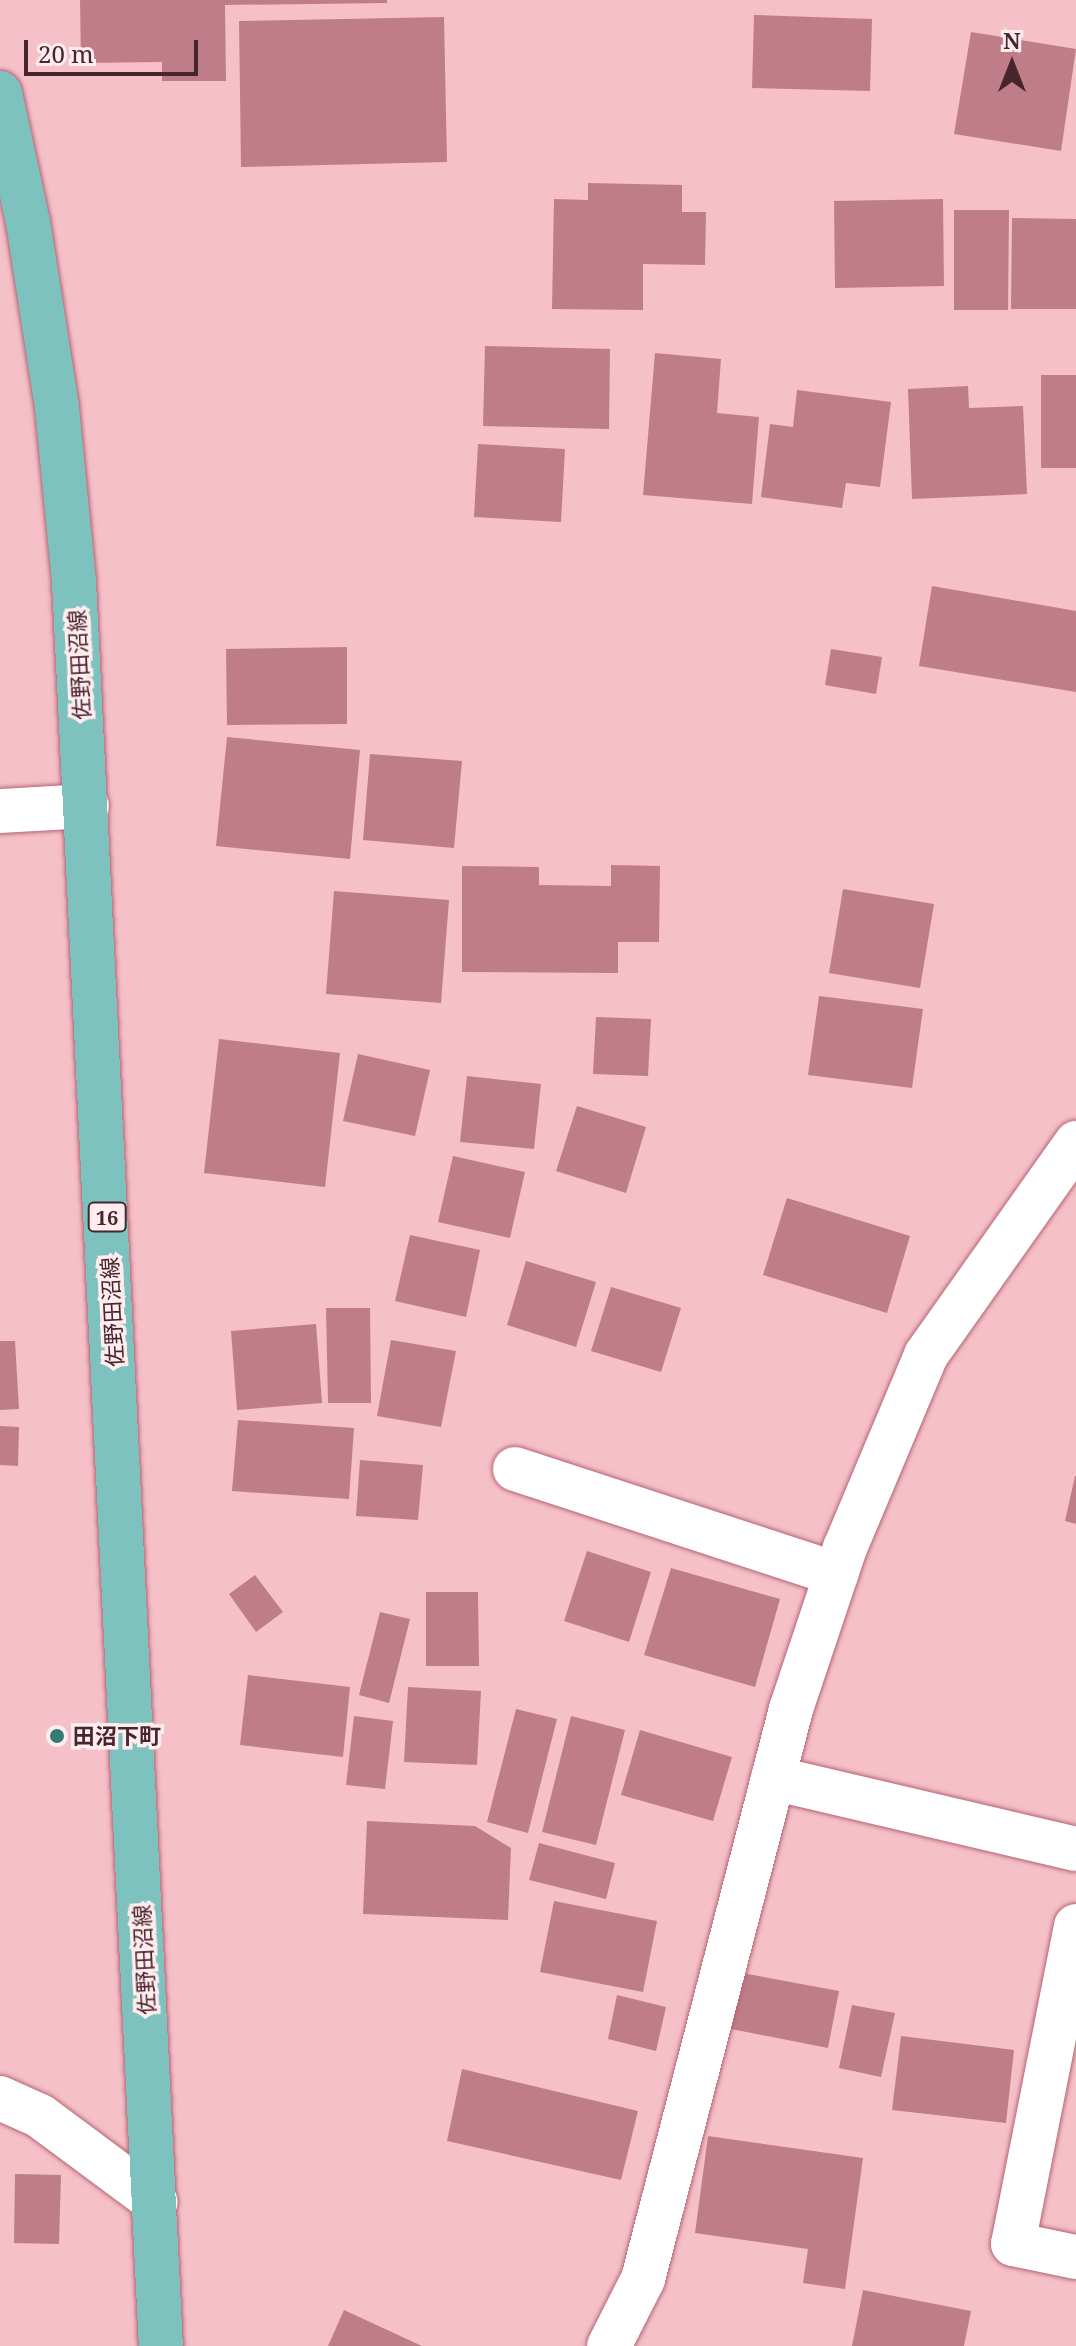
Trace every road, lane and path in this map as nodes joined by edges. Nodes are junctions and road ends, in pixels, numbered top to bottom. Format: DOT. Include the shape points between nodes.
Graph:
graph roads {
  1 [pos="0,93"];
  2 [pos="87,806"];
  3 [pos="0,811"];
  4 [pos="1076,1143"];
  5 [pos="515,1469"];
  6 [pos="836,1574"];
  7 [pos="773,1778"];
  8 [pos="1076,1849"];
  9 [pos="1076,1926"];
  10 [pos="0,2098"];
  11 [pos="156,2202"];
  12 [pos="1076,2257"];
  13 [pos="161,2346"];
  14 [pos="609,2346"];
  1 -- 2 [label="main road, 佐野田沼線 / 16" via="28,222 57,408"];
  2 -- 3 [label="street"];
  2 -- 11 [label="main road, 佐野田沼線 / 16"];
  4 -- 6 [label="street" via="926,1355"];
  5 -- 6 [label="street"];
  6 -- 7 [label="street"];
  7 -- 8 [label="street"];
  7 -- 14 [label="street" via="643,2279"];
  9 -- 12 [label="street" via="1013,2244"];
  10 -- 11 [label="street" via="40,2116"];
  11 -- 13 [label="main road, 佐野田沼線 / 16"];
}
